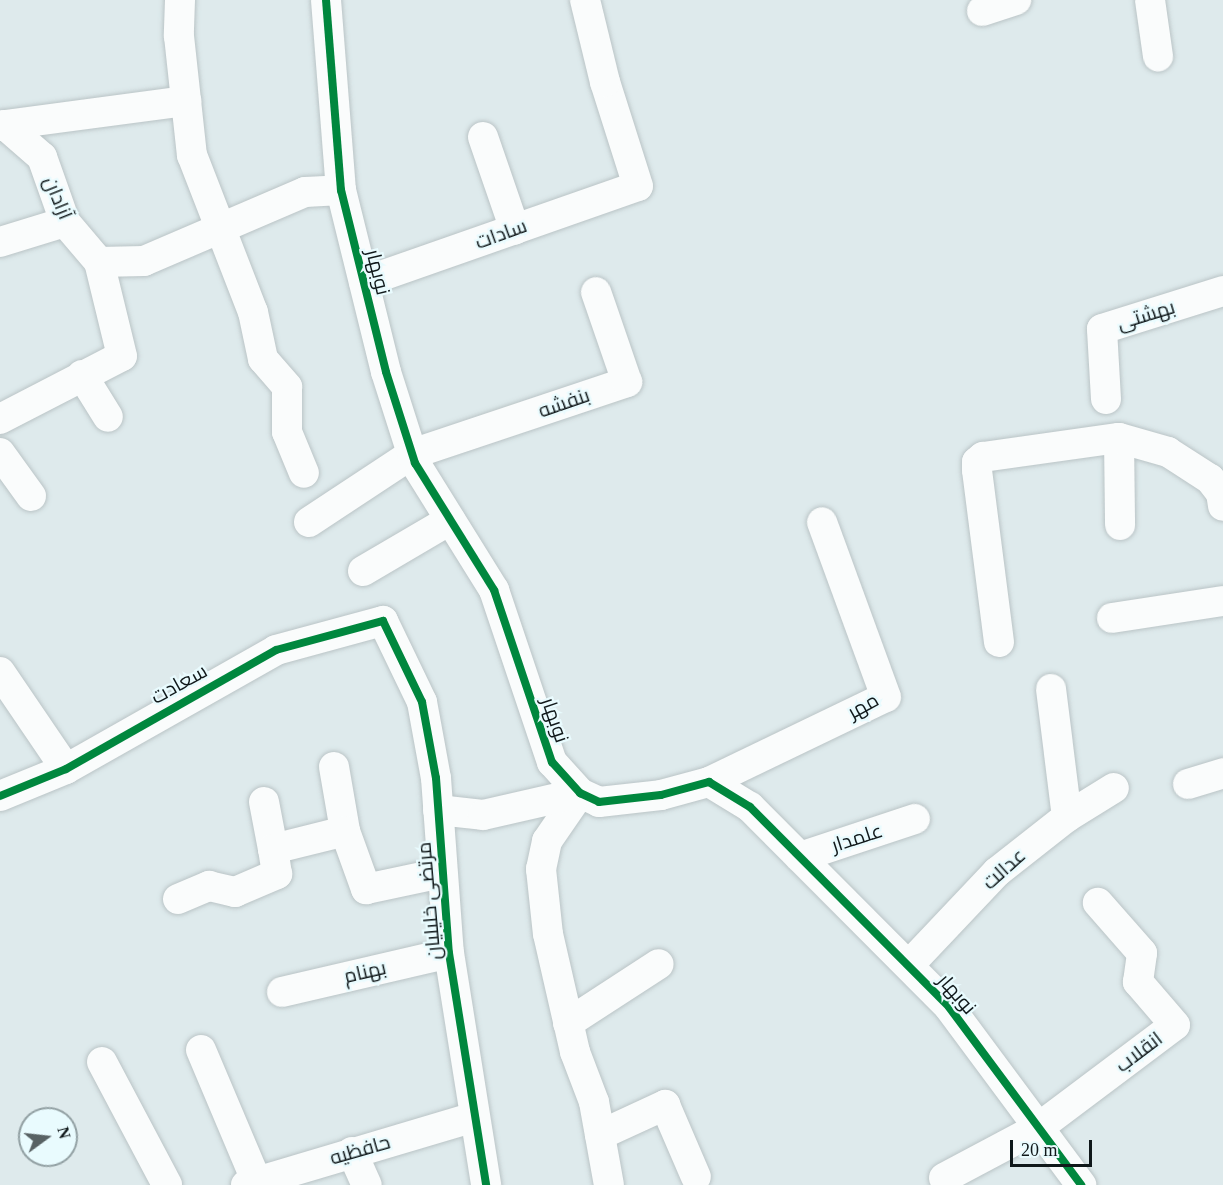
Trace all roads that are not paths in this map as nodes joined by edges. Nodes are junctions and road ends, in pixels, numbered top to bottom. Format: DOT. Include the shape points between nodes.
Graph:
graph roads {
  1 [pos="180,0"];
  2 [pos="326,0"];
  3 [pos="585,0"];
  4 [pos="1016,0"];
  5 [pos="1150,0"];
  6 [pos="982,11"];
  7 [pos="1158,56"];
  8 [pos="186,101"];
  9 [pos="3,126"];
  10 [pos="483,137"];
  11 [pos="341,190"];
  12 [pos="65,222"];
  13 [pos="220,228"];
  14 [pos="514,230"];
  15 [pos="0,242"];
  16 [pos="99,262"];
  17 [pos="364,282"];
  18 [pos="1223,291"];
  19 [pos="596,292"];
  20 [pos="82,375"];
  21 [pos="1106,399"];
  22 [pos="108,417"];
  23 [pos="0,419"];
  24 [pos="1119,438"];
  25 [pos="0,453"];
  26 [pos="412,454"];
  27 [pos="304,472"];
  28 [pos="31,496"];
  29 [pos="1223,506"];
  30 [pos="450,520"];
  31 [pos="309,522"];
  32 [pos="822,522"];
  33 [pos="1120,525"];
  34 [pos="363,571"];
  35 [pos="1223,601"];
  36 [pos="1112,618"];
  37 [pos="382,621"];
  38 [pos="999,642"];
  39 [pos="0,672"];
  40 [pos="1051,689"];
  41 [pos="334,767"];
  42 [pos="66,769"];
  43 [pos="1223,772"];
  44 [pos="709,782"];
  45 [pos="1188,784"];
  46 [pos="1114,788"];
  47 [pos="580,793"];
  48 [pos="0,796"];
  49 [pos="264,802"];
  50 [pos="438,810"];
  51 [pos="1067,817"];
  52 [pos="915,819"];
  53 [pos="345,831"];
  54 [pos="273,849"];
  55 [pos="800,857"];
  56 [pos="441,873"];
  57 [pos="178,899"];
  58 [pos="1098,903"];
  59 [pos="449,953"];
  60 [pos="659,964"];
  61 [pos="909,965"];
  62 [pos="282,992"];
  63 [pos="568,1023"];
  64 [pos="201,1050"];
  65 [pos="102,1062"];
  66 [pos="474,1117"];
  67 [pos="1038,1128"];
  68 [pos="600,1135"];
  69 [pos="352,1152"];
  70 [pos="696,1177"];
  71 [pos="944,1178"];
  72 [pos="251,1183"];
  73 [pos="167,1185"];
  74 [pos="367,1185"];
  75 [pos="486,1185"];
  76 [pos="609,1185"];
  77 [pos="1081,1185"];
  1 -- 8 [label="street" via="179,36"];
  2 -- 11 [label="street, نوبهار"];
  3 -- 14 [label="street, سادات" via="605,82 638,186"];
  4 -- 6 [label="street"];
  5 -- 7 [label="street"];
  8 -- 9 [label="street"];
  8 -- 13 [label="street" via="192,155"];
  9 -- 12 [label="street, آزادان" via="42,158"];
  10 -- 14 [label="street"];
  11 -- 13 [label="street" via="305,192"];
  11 -- 17 [label="street, نوبهار"];
  12 -- 15 [label="street"];
  12 -- 16 [label="street, آزادان"];
  13 -- 16 [label="street" via="144,261"];
  13 -- 27 [label="street" via="253,312 263,359 287,387 287,432"];
  14 -- 17 [label="street, سادات"];
  16 -- 20 [label="street" via="122,356"];
  17 -- 26 [label="street, نوبهار"];
  18 -- 21 [label="street, بهشتی" via="1102,329"];
  19 -- 26 [label="street, بنفشه" via="627,382"];
  20 -- 22 [label="street"];
  20 -- 23 [label="street"];
  24 -- 29 [label="street" via="1177,458 1210,479 1221,493"];
  24 -- 33 [label="street"];
  24 -- 38 [label="street" via="1040,446 983,457 976,462"];
  25 -- 28 [label="street"];
  26 -- 30 [label="street, نوبهار"];
  26 -- 31 [label="street"];
  30 -- 34 [label="street"];
  30 -- 47 [label="street, نوبهار" via="494,590 552,762"];
  32 -- 44 [label="street, مهر" via="886,697"];
  35 -- 36 [label="street"];
  37 -- 42 [label="street, سعادت" via="276,650"];
  37 -- 50 [label="street, مرتضی خلیلیان" via="422,702"];
  39 -- 42 [label="street"];
  40 -- 51 [label="street"];
  41 -- 53 [label="street"];
  42 -- 48 [label="street, سعادت"];
  43 -- 45 [label="street"];
  44 -- 47 [label="street" via="661,795 599,802"];
  44 -- 55 [label="street, نوبهار" via="750,807"];
  46 -- 51 [label="street, عدالت"];
  47 -- 50 [label="street" via="483,815"];
  47 -- 63 [label="street" via="547,841 541,869 548,934"];
  49 -- 54 [label="street"];
  50 -- 56 [label="street, مرتضی خلیلیان"];
  51 -- 61 [label="street, عدالت" via="997,872"];
  52 -- 55 [label="street, علمدار"];
  53 -- 54 [label="street"];
  53 -- 56 [label="street" via="366,889"];
  54 -- 57 [label="street" via="277,874 235,892 209,886"];
  55 -- 61 [label="street, نوبهار"];
  56 -- 59 [label="street, مرتضی خلیلیان"];
  58 -- 67 [label="street, انقلاب" via="1142,953 1138,982 1175,1025"];
  59 -- 62 [label="street, بهنام"];
  59 -- 66 [label="street, مرتضی خلیلیان"];
  60 -- 63 [label="street"];
  61 -- 67 [label="street, نوبهار" via="949,1007"];
  63 -- 68 [label="street" via="594,1102"];
  64 -- 72 [label="street"];
  65 -- 73 [label="street"];
  66 -- 69 [label="street, حافظیه"];
  66 -- 75 [label="street, مرتضی خلیلیان"];
  67 -- 71 [label="street"];
  67 -- 77 [label="street, نوبهار"];
  68 -- 70 [label="street" via="665,1106"];
  68 -- 76 [label="street"];
  69 -- 72 [label="street, حافظیه"];
  69 -- 74 [label="street"];
}
